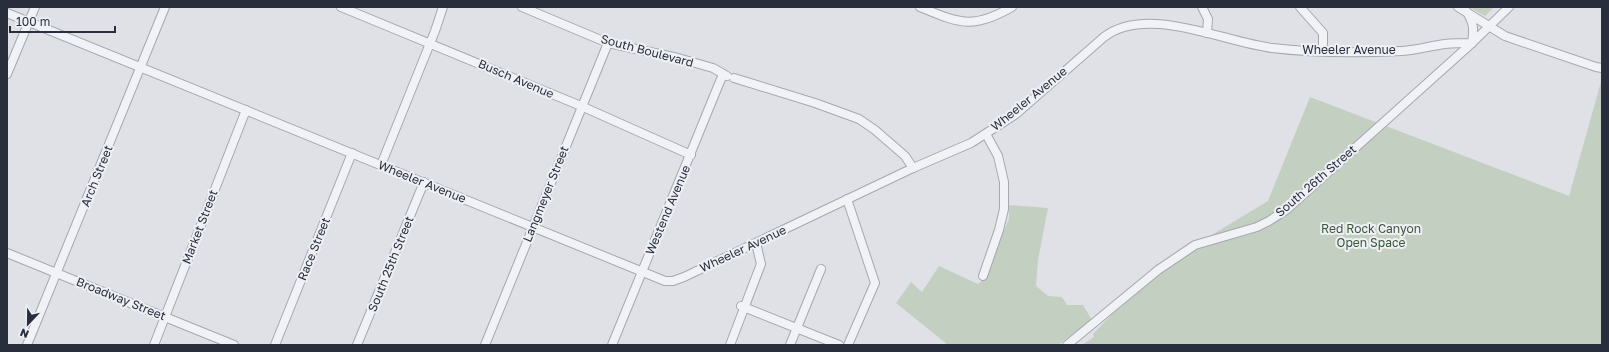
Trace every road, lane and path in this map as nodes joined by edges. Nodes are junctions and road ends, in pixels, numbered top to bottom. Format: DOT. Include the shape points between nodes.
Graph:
graph roads {
  1 [pos="35,7"];
  2 [pos="165,7"];
  3 [pos="341,7"];
  4 [pos="443,7"];
  5 [pos="522,7"];
  6 [pos="920,7"];
  7 [pos="1012,7"];
  8 [pos="1202,7"];
  9 [pos="1300,7"];
  10 [pos="1458,7"];
  11 [pos="1509,7"];
  12 [pos="1467,12"];
  13 [pos="7,13"];
  14 [pos="29,22"];
  15 [pos="1488,27"];
  16 [pos="1207,33"];
  17 [pos="429,43"];
  18 [pos="608,43"];
  19 [pos="1472,43"];
  20 [pos="1323,51"];
  21 [pos="141,67"];
  22 [pos="1602,68"];
  23 [pos="7,74"];
  24 [pos="728,76"];
  25 [pos="581,106"];
  26 [pos="246,110"];
  27 [pos="986,134"];
  28 [pos="352,153"];
  29 [pos="691,155"];
  30 [pos="381,165"];
  31 [pos="913,168"];
  32 [pos="424,182"];
  33 [pos="847,200"];
  34 [pos="533,227"];
  35 [pos="756,243"];
  36 [pos="7,253"];
  37 [pos="821,269"];
  38 [pos="642,272"];
  39 [pos="57,274"];
  40 [pos="983,276"];
  41 [pos="743,306"];
  42 [pos="165,317"];
  43 [pos="797,328"];
  44 [pos="28,345"];
  45 [pos="154,345"];
  46 [pos="234,345"];
  47 [pos="275,345"];
  48 [pos="357,345"];
  49 [pos="484,345"];
  50 [pos="612,345"];
  51 [pos="730,345"];
  52 [pos="790,345"];
  53 [pos="839,345"];
  54 [pos="848,345"];
  55 [pos="1067,345"];
  1 -- 14 [label="street"];
  2 -- 21 [label="street, Arch Street"];
  3 -- 17 [label="street, Busch Avenue"];
  4 -- 17 [label="street"];
  5 -- 18 [label="street, South Boulevard"];
  6 -- 7 [label="street" via="950,19 976,22 991,18"];
  8 -- 16 [label="street" via="1208,19"];
  9 -- 20 [label="street" via="1323,33"];
  10 -- 12 [label="street"];
  11 -- 15 [label="street, South 26th Street"];
  12 -- 15 [label="street"];
  12 -- 19 [label="street" via="1473,21"];
  13 -- 14 [label="street, Wheeler Avenue"];
  14 -- 21 [label="street, Wheeler Avenue"];
  14 -- 23 [label="street"];
  15 -- 19 [label="street, South 26th Street"];
  15 -- 22 [label="street" via="1505,36"];
  16 -- 20 [label="street, Wheeler Avenue" via="1270,48"];
  16 -- 27 [label="street, Wheeler Avenue" via="1163,24 1134,24 1112,31 1016,114"];
  17 -- 25 [label="street, Busch Avenue"];
  17 -- 30 [label="street"];
  18 -- 24 [label="street, South Boulevard" via="678,58 713,68"];
  18 -- 25 [label="street, Langmeyer Street"];
  19 -- 20 [label="street, Wheeler Avenue" via="1402,50"];
  19 -- 55 [label="street, South 26th Street" via="1286,210 1257,227 1186,250"];
  21 -- 26 [label="street, Wheeler Avenue"];
  21 -- 39 [label="street, Arch Street"];
  24 -- 29 [label="street, Westend Avenue"];
  24 -- 31 [label="street, South Boulevard" via="859,119 905,156"];
  25 -- 29 [label="street, Busch Avenue"];
  25 -- 34 [label="street, Langmeyer Street"];
  26 -- 28 [label="street, Wheeler Avenue"];
  26 -- 42 [label="street, Market Street"];
  27 -- 31 [label="street, Wheeler Avenue"];
  27 -- 40 [label="street" via="998,156 1004,182 1004,209"];
  28 -- 30 [label="street, Wheeler Avenue"];
  28 -- 47 [label="street, Race Street"];
  29 -- 38 [label="street, Westend Avenue"];
  30 -- 32 [label="street, Wheeler Avenue"];
  31 -- 33 [label="street, Wheeler Avenue"];
  32 -- 34 [label="street, Wheeler Avenue"];
  32 -- 48 [label="street, South 25th Street"];
  33 -- 35 [label="street, Wheeler Avenue"];
  33 -- 54 [label="street" via="875,283"];
  34 -- 38 [label="street, Wheeler Avenue"];
  34 -- 49 [label="street, Langmeyer Street"];
  35 -- 38 [label="street, Wheeler Avenue" via="673,281 665,281"];
  35 -- 41 [label="street" via="761,264"];
  36 -- 39 [label="street, Broadway Street"];
  37 -- 43 [label="street"];
  38 -- 50 [label="street, Westend Avenue"];
  39 -- 42 [label="street, Broadway Street"];
  39 -- 44 [label="street, Arch Street"];
  41 -- 43 [label="street"];
  41 -- 51 [label="street"];
  42 -- 45 [label="street, Market Street"];
  42 -- 46 [label="street, Broadway Street"];
  43 -- 52 [label="street"];
  43 -- 53 [label="street"];
}
